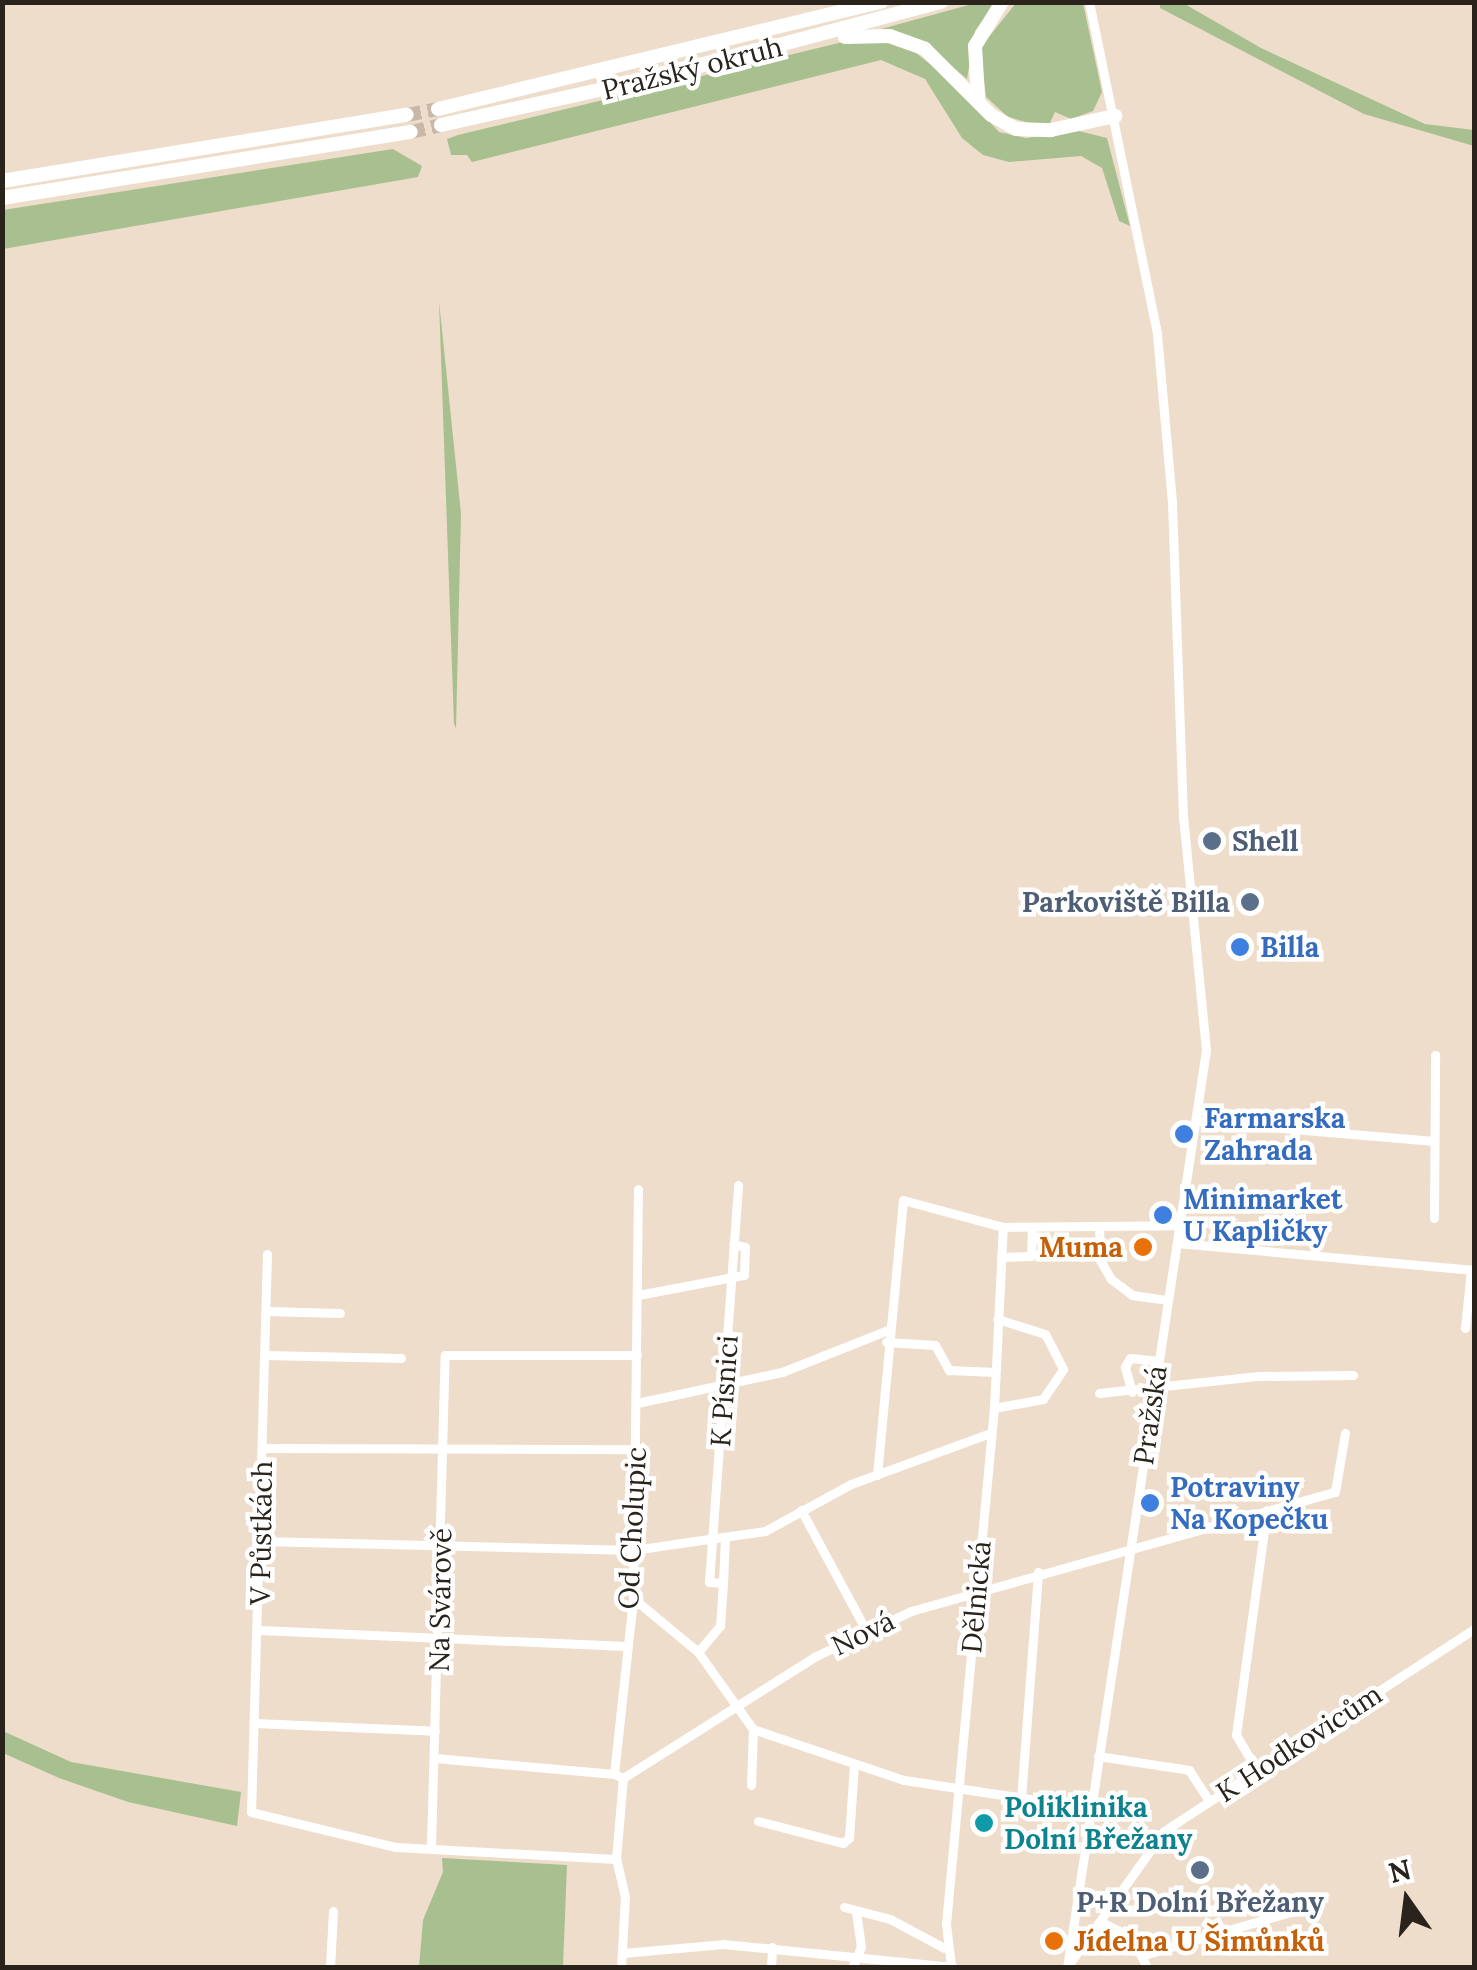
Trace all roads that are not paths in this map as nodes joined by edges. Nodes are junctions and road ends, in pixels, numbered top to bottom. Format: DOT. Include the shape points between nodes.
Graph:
graph roads {
  1 [pos="848,2"];
  2 [pos="881,2"];
  3 [pos="941,2"];
  4 [pos="1002,2"];
  5 [pos="1088,2"];
  6 [pos="780,30"];
  7 [pos="780,47"];
  8 [pos="982,106"];
  9 [pos="438,109"];
  10 [pos="408,115"];
  11 [pos="1115,116"];
  12 [pos="441,126"];
  13 [pos="411,132"];
  14 [pos="2,181"];
  15 [pos="2,198"];
  16 [pos="1435,1056"];
  17 [pos="1200,1121"];
  18 [pos="1434,1141"];
  19 [pos="738,1185"];
  20 [pos="638,1189"];
  21 [pos="1434,1218"];
  22 [pos="1180,1225"];
  23 [pos="1099,1226"];
  24 [pos="1003,1227"];
  25 [pos="1032,1228"];
  26 [pos="1177,1243"];
  27 [pos="267,1254"];
  28 [pos="1001,1258"];
  29 [pos="1473,1270"];
  30 [pos="732,1278"];
  31 [pos="638,1295"];
  32 [pos="1167,1300"];
  33 [pos="266,1311"];
  34 [pos="340,1313"];
  35 [pos="997,1319"];
  36 [pos="1466,1328"];
  37 [pos="888,1330"];
  38 [pos="886,1342"];
  39 [pos="637,1355"];
  40 [pos="265,1356"];
  41 [pos="401,1358"];
  42 [pos="1158,1361"];
  43 [pos="995,1372"];
  44 [pos="1353,1375"];
  45 [pos="724,1385"];
  46 [pos="1153,1391"];
  47 [pos="1132,1392"];
  48 [pos="1099,1393"];
  49 [pos="637,1403"];
  50 [pos="994,1408"];
  51 [pos="990,1433"];
  52 [pos="1345,1433"];
  53 [pos="263,1448"];
  54 [pos="636,1448"];
  55 [pos="444,1450"];
  56 [pos="877,1475"];
  57 [pos="801,1510"];
  58 [pos="1267,1510"];
  59 [pos="725,1536"];
  60 [pos="713,1538"];
  61 [pos="261,1541"];
  62 [pos="442,1545"];
  63 [pos="1130,1548"];
  64 [pos="634,1550"];
  65 [pos="1038,1572"];
  66 [pos="723,1582"];
  67 [pos="978,1589"];
  68 [pos="633,1598"];
  69 [pos="1474,1629"];
  70 [pos="259,1630"];
  71 [pos="866,1630"];
  72 [pos="440,1640"];
  73 [pos="626,1646"];
  74 [pos="698,1652"];
  75 [pos="737,1706"];
  76 [pos="256,1723"];
  77 [pos="753,1729"];
  78 [pos="436,1732"];
  79 [pos="1098,1756"];
  80 [pos="434,1758"];
  81 [pos="854,1765"];
  82 [pos="1257,1770"];
  83 [pos="618,1776"];
  84 [pos="751,1785"];
  85 [pos="960,1790"];
  86 [pos="1020,1799"];
  87 [pos="1209,1801"];
  88 [pos="1089,1808"];
  89 [pos="758,1821"];
  90 [pos="431,1845"];
  91 [pos="616,1860"];
  92 [pos="844,1907"];
  93 [pos="333,1911"];
  94 [pos="1290,1912"];
  95 [pos="856,1913"];
  96 [pos="1102,1922"];
  97 [pos="772,1947"];
  98 [pos="944,1948"];
  99 [pos="623,1953"];
  100 [pos="1144,1955"];
  101 [pos="853,1964"];
  102 [pos="946,1967"];
  103 [pos="1066,1967"];
  104 [pos="330,1968"];
  105 [pos="621,1968"];
  106 [pos="771,1968"];
  107 [pos="1148,1968"];
  1 -- 6 [label="highway"];
  2 -- 6 [label="highway, Pražský okruh"];
  3 -- 7 [label="highway, Pražský okruh"];
  4 -- 8 [label="highway" via="972,59"];
  5 -- 11 [label="street, Pražská"];
  6 -- 9 [label="highway, Pražský okruh"];
  7 -- 8 [label="highway" via="862,35 905,40 943,62"];
  7 -- 12 [label="highway, Pražský okruh"];
  8 -- 11 [label="highway" via="1002,123 1033,131"];
  10 -- 14 [label="highway"];
  11 -- 17 [label="street, Pražská" via="1153,300 1164,392 1192,922 1206,1050"];
  13 -- 15 [label="highway"];
  16 -- 18 [label="street"];
  17 -- 18 [label="street"];
  17 -- 22 [label="street, Pražská"];
  18 -- 21 [label="street"];
  19 -- 30 [label="street, K Písnici"];
  20 -- 31 [label="street, Od Cholupic"];
  22 -- 23 [label="street"];
  22 -- 26 [label="street, Pražská"];
  23 -- 25 [label="street"];
  23 -- 32 [label="street" via="1100,1260 1111,1279 1132,1294"];
  24 -- 25 [label="street"];
  24 -- 28 [label="street, Dělnická"];
  24 -- 37 [label="street" via="902,1200"];
  25 -- 28 [label="street" via="1031,1256"];
  26 -- 29 [label="street"];
  26 -- 32 [label="street, Pražská"];
  27 -- 33 [label="street, V Půstkách"];
  28 -- 35 [label="street, Dělnická"];
  29 -- 36 [label="street"];
  30 -- 31 [label="street"];
  30 -- 45 [label="street, K Písnici"];
  31 -- 39 [label="street, Od Cholupic"];
  32 -- 42 [label="street, Pražská"];
  33 -- 34 [label="street"];
  33 -- 40 [label="street, V Půstkách"];
  35 -- 43 [label="street, Dělnická"];
  35 -- 50 [label="street" via="1024,1323 1056,1347 1064,1369 1043,1399"];
  37 -- 38 [label="street"];
  37 -- 45 [label="street" via="782,1372"];
  38 -- 43 [label="street" via="935,1346 944,1369"];
  38 -- 56 [label="street"];
  39 -- 49 [label="street, Od Cholupic"];
  39 -- 55 [label="street, Na Svárově" via="445,1356"];
  40 -- 41 [label="street"];
  40 -- 53 [label="street, V Půstkách"];
  42 -- 46 [label="street, Pražská"];
  42 -- 47 [label="street" via="1130,1358 1124,1367"];
  43 -- 50 [label="street, Dělnická"];
  44 -- 46 [label="street" via="1259,1376"];
  45 -- 49 [label="street"];
  45 -- 60 [label="street, K Písnici"];
  46 -- 47 [label="street"];
  46 -- 63 [label="street, Pražská"];
  47 -- 48 [label="street"];
  49 -- 54 [label="street, Od Cholupic"];
  50 -- 51 [label="street, Dělnická"];
  51 -- 56 [label="street"];
  51 -- 67 [label="street, Dělnická"];
  52 -- 58 [label="street, Nová" via="1336,1492"];
  53 -- 55 [label="street"];
  53 -- 61 [label="street, V Půstkách"];
  54 -- 55 [label="street"];
  54 -- 64 [label="street, Od Cholupic"];
  55 -- 62 [label="street, Na Svárově"];
  56 -- 57 [label="street"];
  57 -- 59 [label="street" via="765,1530"];
  57 -- 71 [label="street"];
  58 -- 63 [label="street, Nová"];
  58 -- 82 [label="street" via="1236,1735"];
  59 -- 60 [label="street"];
  59 -- 66 [label="street, K Písnici"];
  60 -- 64 [label="street"];
  60 -- 66 [label="street, K Písnici" via="709,1582"];
  61 -- 62 [label="street"];
  61 -- 70 [label="street, V Půstkách"];
  62 -- 64 [label="street"];
  62 -- 72 [label="street, Na Svárově"];
  63 -- 65 [label="street, Nová"];
  63 -- 79 [label="street, Pražská"];
  64 -- 68 [label="street, Od Cholupic"];
  65 -- 67 [label="street, Nová"];
  65 -- 86 [label="street"];
  66 -- 74 [label="street, K Písnici" via="720,1626"];
  67 -- 71 [label="street, Nová"];
  67 -- 85 [label="street, Dělnická"];
  68 -- 73 [label="street, Od Cholupic"];
  68 -- 74 [label="street"];
  69 -- 82 [label="street, K Hodkovicům"];
  70 -- 72 [label="street"];
  70 -- 76 [label="street, V Půstkách"];
  71 -- 75 [label="street, Nová"];
  72 -- 73 [label="street"];
  72 -- 78 [label="street, Na Svárově"];
  73 -- 83 [label="street, Od Cholupic"];
  74 -- 75 [label="street"];
  75 -- 77 [label="street"];
  75 -- 83 [label="street, Nová"];
  76 -- 78 [label="street"];
  76 -- 90 [label="street, V Půstkách" via="251,1812 396,1846"];
  77 -- 81 [label="street"];
  77 -- 84 [label="street"];
  78 -- 80 [label="street, Na Svárově"];
  79 -- 87 [label="street" via="1189,1770"];
  79 -- 88 [label="street, Pražská"];
  80 -- 83 [label="street"];
  80 -- 90 [label="street, Na Svárově"];
  81 -- 85 [label="street"];
  81 -- 89 [label="street" via="849,1838 843,1843"];
  82 -- 87 [label="street, K Hodkovicům"];
  83 -- 91 [label="street, Od Cholupic"];
  85 -- 86 [label="street"];
  85 -- 98 [label="street, Dělnická"];
  86 -- 88 [label="street"];
  87 -- 96 [label="street, K Hodkovicům" via="1147,1848"];
  88 -- 103 [label="street, Pražská"];
  90 -- 91 [label="street"];
  91 -- 99 [label="street, Od Cholupic" via="625,1897"];
  92 -- 95 [label="street"];
  93 -- 104 [label="street"];
  94 -- 100 [label="street"];
  95 -- 98 [label="street" via="890,1919"];
  95 -- 101 [label="street" via="860,1947"];
  96 -- 100 [label="street" via="1132,1937"];
  96 -- 103 [label="street, K Hodkovicům"];
  97 -- 99 [label="street" via="692,1944"];
  97 -- 101 [label="street"];
  97 -- 106 [label="street"];
  98 -- 102 [label="street, Dělnická"];
  99 -- 105 [label="street, Od Cholupic"];
  100 -- 107 [label="street"];
  101 -- 102 [label="street"];
}
